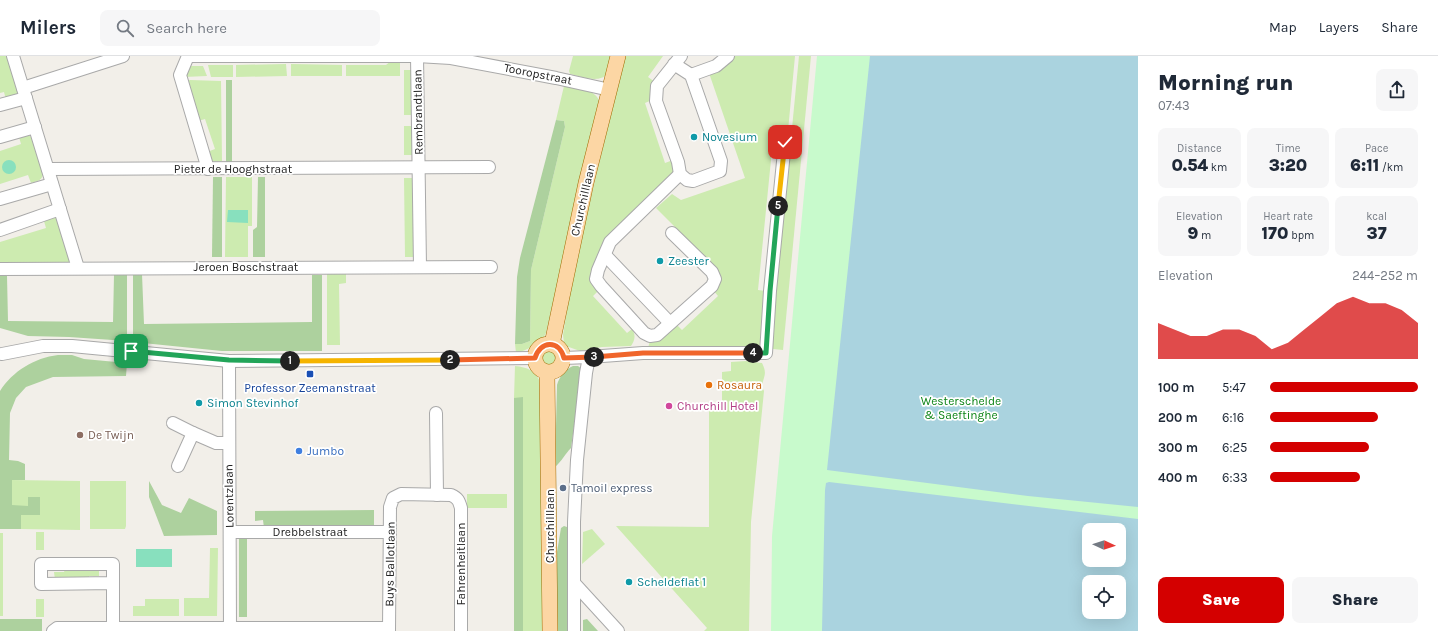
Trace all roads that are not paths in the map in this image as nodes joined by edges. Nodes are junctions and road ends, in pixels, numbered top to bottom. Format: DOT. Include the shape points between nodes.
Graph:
graph roads {
  1 [pos="13,56"];
  2 [pos="123,56"];
  3 [pos="188,56"];
  4 [pos="417,56"];
  5 [pos="618,56"];
  6 [pos="728,56"];
  7 [pos="677,60"];
  8 [pos="691,75"];
  9 [pos="610,90"];
  10 [pos="24,93"];
  11 [pos="0,105"];
  12 [pos="35,127"];
  13 [pos="0,137"];
  14 [pos="788,137"];
  15 [pos="489,167"];
  16 [pos="419,168"];
  17 [pos="48,169"];
  18 [pos="208,169"];
  19 [pos="680,174"];
  20 [pos="52,184"];
  21 [pos="0,199"];
  22 [pos="60,209"];
  23 [pos="0,230"];
  24 [pos="672,233"];
  25 [pos="605,255"];
  26 [pos="420,267"];
  27 [pos="491,267"];
  28 [pos="78,268"];
  29 [pos="0,269"];
  30 [pos="670,323"];
  31 [pos="644,333"];
  32 [pos="552,344"];
  33 [pos="643,353"];
  34 [pos="1,355"];
  35 [pos="589,357"];
  36 [pos="535,358"];
  37 [pos="564,358"];
  38 [pos="229,360"];
  39 [pos="548,373"];
  40 [pos="436,413"];
  41 [pos="173,423"];
  42 [pos="193,433"];
  43 [pos="228,443"];
  44 [pos="178,466"];
  45 [pos="437,495"];
  46 [pos="230,532"];
  47 [pos="390,532"];
  48 [pos="113,583"];
  49 [pos="575,584"];
  50 [pos="113,628"];
  51 [pos="230,629"];
  52 [pos="389,629"];
  53 [pos="54,631"];
  54 [pos="460,631"];
  55 [pos="550,631"];
  56 [pos="574,631"];
  57 [pos="618,631"];
  1 -- 10 [label="street"];
  2 -- 10 [label="street"];
  3 -- 4 [label="street, Tooropstraat"];
  3 -- 18 [label="street" via="180,75"];
  4 -- 9 [label="street, Tooropstraat" via="466,60"];
  4 -- 16 [label="street, Rembrandtlaan"];
  5 -- 9 [label="main road, Churchilllaan"];
  6 -- 8 [label="street" via="716,66"];
  7 -- 8 [label="street"];
  7 -- 19 [label="street" via="657,86 656,102"];
  8 -- 19 [label="street" via="721,161 720,171 693,181"];
  9 -- 32 [label="main road, Churchilllaan" via="586,183"];
  10 -- 11 [label="street"];
  10 -- 12 [label="street"];
  12 -- 13 [label="street"];
  12 -- 17 [label="street"];
  14 -- 33 [label="street" via="770,291 766,353"];
  15 -- 16 [label="street, Rembrandtlaan"];
  16 -- 18 [label="street, Pieter de Hooghstraat"];
  16 -- 26 [label="street, Rembrandtlaan"];
  17 -- 18 [label="street, Pieter de Hooghstraat"];
  17 -- 20 [label="street"];
  19 -- 25 [label="street" via="610,242"];
  20 -- 21 [label="street"];
  20 -- 22 [label="street"];
  22 -- 23 [label="street"];
  22 -- 28 [label="street"];
  24 -- 30 [label="street" via="712,272 715,279 712,286"];
  25 -- 30 [label="street"];
  25 -- 31 [label="street" via="596,279"];
  26 -- 27 [label="street, Jeroen Boschstraat"];
  26 -- 28 [label="street, Jeroen Boschstraat"];
  28 -- 29 [label="street, Jeroen Boschstraat"];
  30 -- 31 [label="street" via="657,335 650,336"];
  31 -- 33 [label="street"];
  32 -- 36 [label="main road" via="544,345 537,350"];
  32 -- 37 [label="main road" via="558,347"];
  33 -- 35 [label="street"];
  34 -- 38 [label="street" via="43,346 72,346"];
  35 -- 37 [label="street"];
  35 -- 49 [label="street, Churchilllaan" via="576,460"];
  36 -- 38 [label="street"];
  36 -- 39 [label="main road" via="541,370"];
  37 -- 39 [label="main road" via="562,366"];
  38 -- 43 [label="street, Lorentzlaan"];
  39 -- 55 [label="main road, Churchilllaan"];
  40 -- 45 [label="street"];
  41 -- 42 [label="street"];
  42 -- 43 [label="street" via="216,443"];
  42 -- 44 [label="street"];
  43 -- 46 [label="street, Lorentzlaan"];
  45 -- 47 [label="street, Buys Ballotlaan" via="401,494 393,498 390,507"];
  45 -- 54 [label="street, Fahrenheitlaan" via="451,495 460,501"];
  46 -- 47 [label="street, Drebbelstraat"];
  46 -- 51 [label="street, Lorentzlaan"];
  47 -- 52 [label="street, Buys Ballotlaan"];
  48 -- 48 [label="street" via="113,564 41,564 41,584"];
  48 -- 50 [label="street"];
  49 -- 56 [label="street, Churchilllaan"];
  49 -- 57 [label="street"];
  50 -- 51 [label="street"];
  50 -- 53 [label="street" via="57,628"];
  51 -- 52 [label="street"];
}
